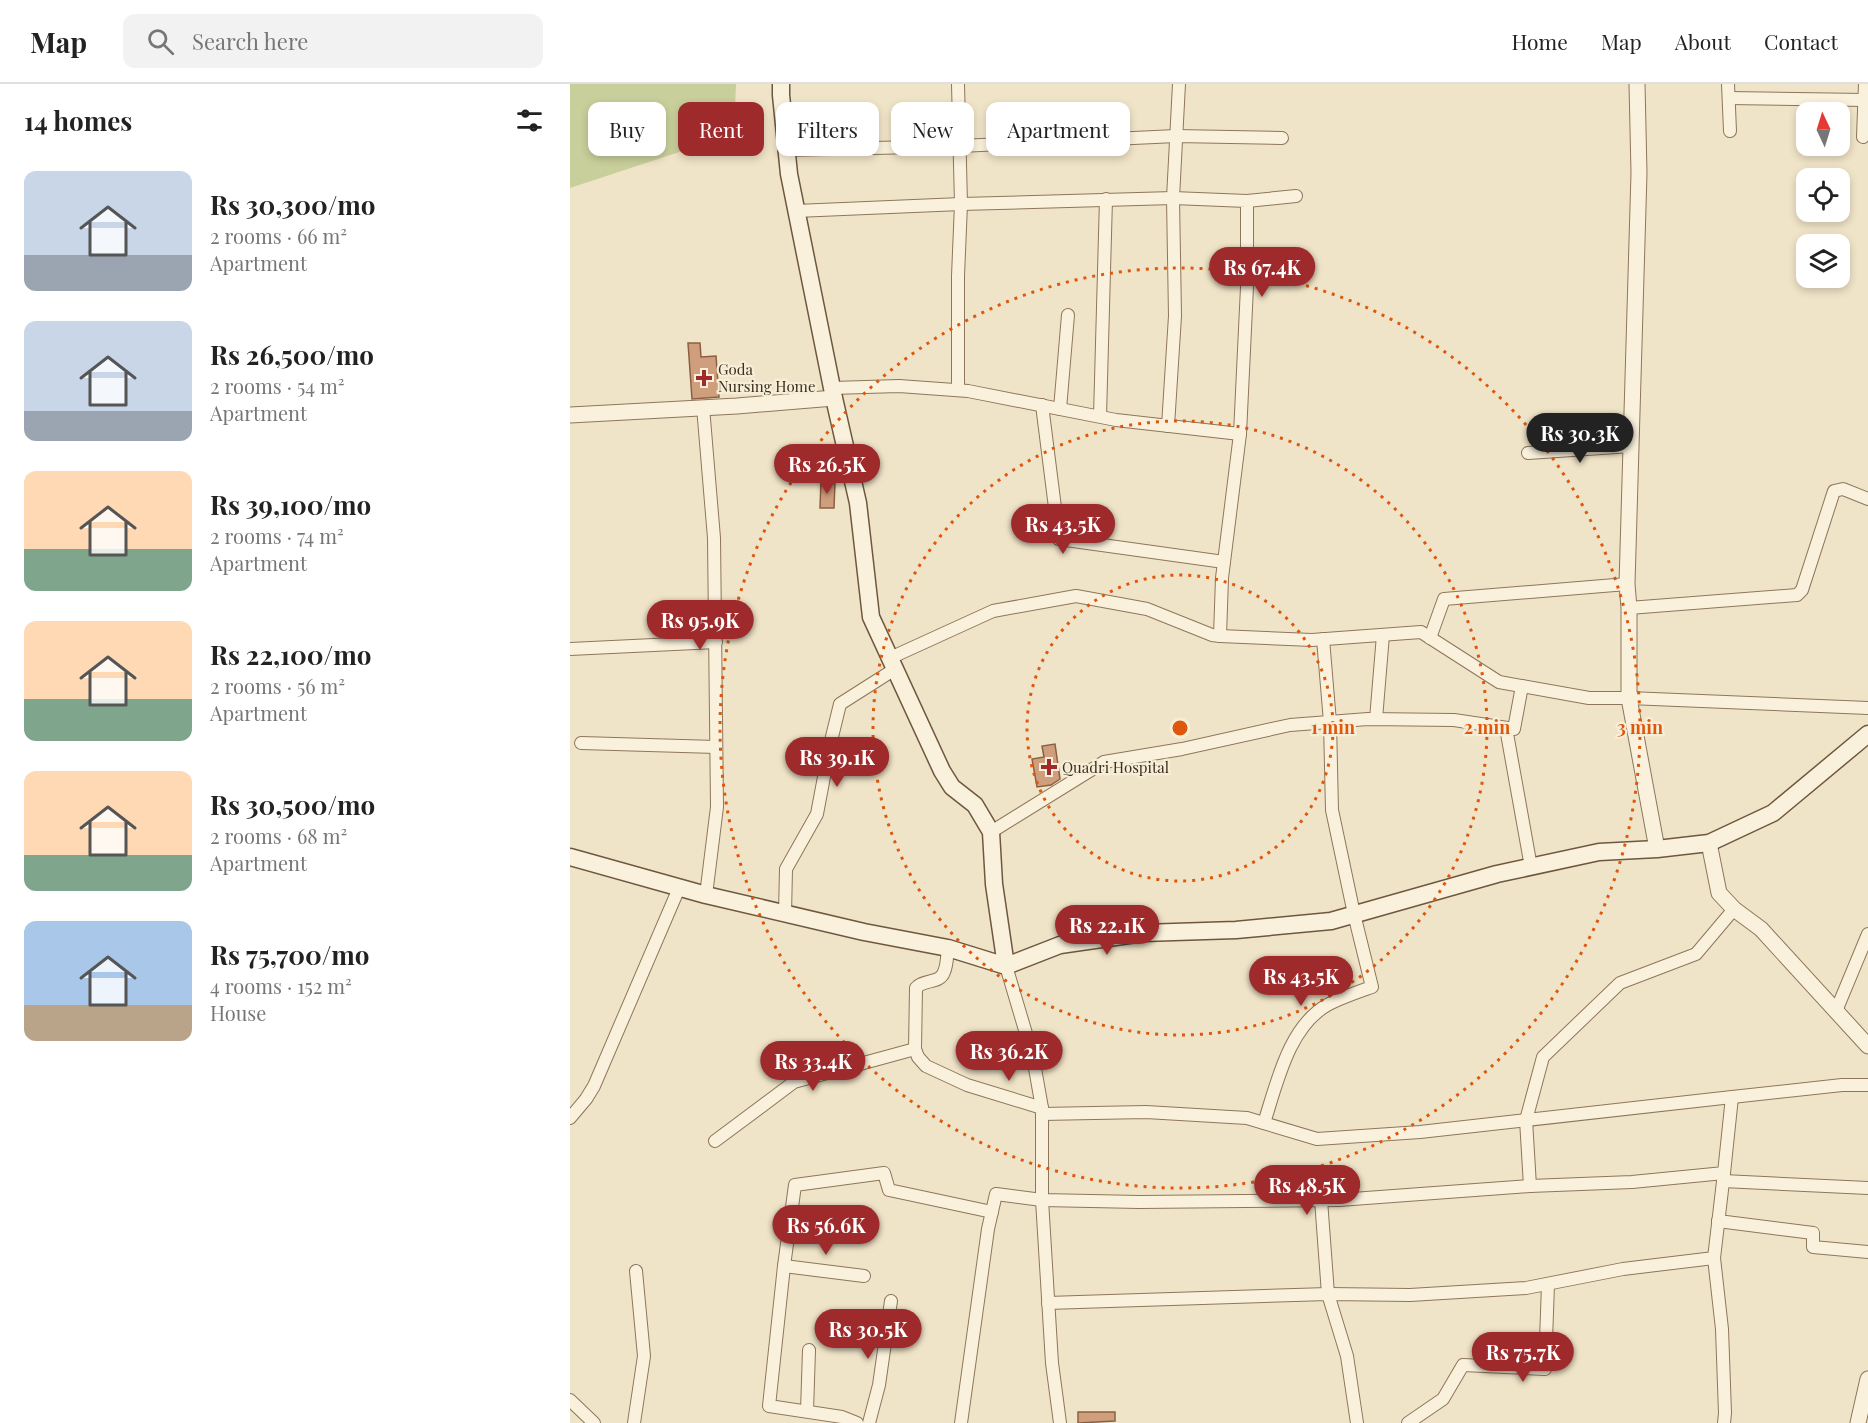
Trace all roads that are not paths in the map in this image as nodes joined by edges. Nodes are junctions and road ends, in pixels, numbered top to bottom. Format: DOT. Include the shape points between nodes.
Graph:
graph roads {
  1 [pos="781,84"];
  2 [pos="958,84"];
  3 [pos="1179,84"];
  4 [pos="1637,84"];
  5 [pos="1728,84"];
  6 [pos="1865,84"];
  7 [pos="1729,98"];
  8 [pos="1865,100"];
  9 [pos="782,102"];
  10 [pos="959,102"];
  11 [pos="1730,131"];
  12 [pos="1176,136"];
  13 [pos="1863,137"];
  14 [pos="1282,138"];
  15 [pos="974,145"];
  16 [pos="787,156"];
  17 [pos="960,156"];
  18 [pos="1296,196"];
  19 [pos="1173,198"];
  20 [pos="1106,200"];
  21 [pos="1247,201"];
  22 [pos="962,204"];
  23 [pos="796,211"];
  24 [pos="1068,315"];
  25 [pos="958,390"];
  26 [pos="833,393"];
  27 [pos="1042,405"];
  28 [pos="703,407"];
  29 [pos="1060,409"];
  30 [pos="570,415"];
  31 [pos="1100,416"];
  32 [pos="1168,426"];
  33 [pos="1240,434"];
  34 [pos="1631,446"];
  35 [pos="1528,453"];
  36 [pos="1868,499"];
  37 [pos="1224,562"];
  38 [pos="1627,584"];
  39 [pos="1629,608"];
  40 [pos="1383,635"];
  41 [pos="1220,636"];
  42 [pos="1430,638"];
  43 [pos="1323,639"];
  44 [pos="716,642"];
  45 [pos="570,648"];
  46 [pos="892,664"];
  47 [pos="1522,686"];
  48 [pos="1629,698"];
  49 [pos="1868,708"];
  50 [pos="1376,719"];
  51 [pos="1330,722"];
  52 [pos="1506,728"];
  53 [pos="1868,734"];
  54 [pos="581,743"];
  55 [pos="716,747"];
  56 [pos="991,832"];
  57 [pos="1709,843"];
  58 [pos="1657,849"];
  59 [pos="570,857"];
  60 [pos="1531,867"];
  61 [pos="679,888"];
  62 [pos="706,895"];
  63 [pos="1734,909"];
  64 [pos="786,914"];
  65 [pos="1354,914"];
  66 [pos="1868,934"];
  67 [pos="948,948"];
  68 [pos="1006,966"];
  69 [pos="1836,1011"];
  70 [pos="1868,1046"];
  71 [pos="915,1049"];
  72 [pos="1868,1085"];
  73 [pos="1732,1097"];
  74 [pos="1042,1111"];
  75 [pos="570,1118"];
  76 [pos="1526,1120"];
  77 [pos="1264,1123"];
  78 [pos="715,1141"];
  79 [pos="1723,1177"];
  80 [pos="1530,1186"];
  81 [pos="1868,1188"];
  82 [pos="1042,1200"];
  83 [pos="1321,1200"];
  84 [pos="992,1212"];
  85 [pos="1718,1221"];
  86 [pos="1868,1252"];
  87 [pos="1714,1258"];
  88 [pos="784,1266"];
  89 [pos="636,1271"];
  90 [pos="864,1276"];
  91 [pos="1548,1284"];
  92 [pos="1328,1294"];
  93 [pos="891,1301"];
  94 [pos="1048,1302"];
  95 [pos="809,1350"];
  96 [pos="1868,1379"];
  97 [pos="570,1400"];
  98 [pos="807,1412"];
  99 [pos="590,1419"];
  100 [pos="634,1423"];
  101 [pos="857,1423"];
  102 [pos="869,1423"];
  103 [pos="961,1423"];
  104 [pos="1060,1423"];
  105 [pos="1357,1423"];
  106 [pos="1408,1423"];
  107 [pos="1724,1423"];
  108 [pos="1858,1423"];
  1 -- 9 [label="main road"];
  2 -- 10 [label="street"];
  3 -- 12 [label="street"];
  4 -- 34 [label="street" via="1639,173"];
  5 -- 7 [label="street"];
  6 -- 8 [label="street"];
  7 -- 8 [label="street"];
  7 -- 11 [label="street"];
  8 -- 13 [label="street"];
  12 -- 14 [label="street"];
  12 -- 15 [label="street"];
  12 -- 19 [label="street"];
  16 -- 23 [label="main road"];
  17 -- 22 [label="street"];
  18 -- 21 [label="street"];
  19 -- 20 [label="street"];
  19 -- 21 [label="street"];
  19 -- 32 [label="street" via="1176,316"];
  20 -- 22 [label="street"];
  20 -- 31 [label="street"];
  21 -- 33 [label="street"];
  22 -- 23 [label="street"];
  22 -- 25 [label="street"];
  23 -- 26 [label="main road"];
  24 -- 29 [label="street"];
  25 -- 26 [label="street" via="899,386"];
  25 -- 27 [label="street"];
  26 -- 28 [label="street"];
  26 -- 46 [label="main road" via="858,503 871,617"];
  27 -- 29 [label="street"];
  27 -- 37 [label="street" via="1059,539"];
  28 -- 30 [label="street"];
  28 -- 44 [label="street" via="714,538"];
  29 -- 31 [label="street"];
  31 -- 32 [label="street"];
  32 -- 33 [label="street"];
  33 -- 37 [label="street"];
  34 -- 35 [label="street"];
  34 -- 38 [label="street"];
  36 -- 39 [label="street" via="1843,489 1834,491 1802,590 1797,595"];
  37 -- 41 [label="street"];
  38 -- 39 [label="street"];
  38 -- 42 [label="street" via="1444,599"];
  39 -- 48 [label="street"];
  40 -- 42 [label="street" via="1421,632"];
  40 -- 43 [label="street"];
  40 -- 50 [label="street"];
  41 -- 43 [label="street"];
  41 -- 46 [label="street" via="1147,609 1076,596 993,611"];
  42 -- 47 [label="street" via="1499,682"];
  43 -- 51 [label="street"];
  44 -- 45 [label="street"];
  44 -- 55 [label="street"];
  46 -- 56 [label="main road" via="942,771 952,787 975,805"];
  46 -- 64 [label="street" via="840,704 817,814 786,869"];
  47 -- 48 [label="street" via="1589,698"];
  47 -- 52 [label="street" via="1514,729"];
  48 -- 49 [label="street"];
  48 -- 58 [label="street"];
  50 -- 51 [label="street"];
  50 -- 52 [label="street" via="1454,720"];
  51 -- 56 [label="street" via="1290,725 1104,762"];
  51 -- 65 [label="street" via="1332,810"];
  52 -- 60 [label="street"];
  53 -- 57 [label="main road" via="1773,813"];
  54 -- 55 [label="street"];
  55 -- 62 [label="street" via="717,807"];
  56 -- 68 [label="main road"];
  57 -- 58 [label="main road"];
  57 -- 63 [label="street" via="1719,893"];
  58 -- 60 [label="main road" via="1599,852"];
  59 -- 61 [label="main road"];
  60 -- 65 [label="main road"];
  61 -- 62 [label="main road"];
  61 -- 75 [label="street" via="594,1086"];
  62 -- 64 [label="main road"];
  63 -- 69 [label="street" via="1761,929"];
  63 -- 76 [label="street" via="1696,954 1620,983 1543,1057"];
  64 -- 67 [label="main road"];
  65 -- 68 [label="main road" via="1331,921 1143,933 1072,943"];
  65 -- 77 [label="street" via="1372,987 1328,1005 1304,1024 1282,1065"];
  66 -- 69 [label="street"];
  67 -- 68 [label="main road"];
  67 -- 71 [label="street" via="942,976 916,988"];
  68 -- 74 [label="street" via="1033,1057"];
  69 -- 70 [label="street"];
  71 -- 74 [label="street" via="926,1066"];
  71 -- 78 [label="street" via="794,1082"];
  72 -- 73 [label="street"];
  73 -- 76 [label="street"];
  73 -- 79 [label="street"];
  74 -- 77 [label="street" via="1146,1112 1247,1118"];
  74 -- 82 [label="street"];
  76 -- 77 [label="street" via="1317,1139"];
  76 -- 80 [label="street"];
  79 -- 80 [label="street"];
  79 -- 81 [label="street"];
  79 -- 85 [label="street"];
  80 -- 83 [label="street"];
  82 -- 83 [label="street"];
  82 -- 84 [label="street" via="996,1194"];
  82 -- 94 [label="street"];
  83 -- 92 [label="street"];
  84 -- 88 [label="street" via="889,1191 884,1173 795,1185"];
  84 -- 103 [label="street"];
  85 -- 86 [label="street" via="1813,1233 1813,1247"];
  85 -- 87 [label="street"];
  87 -- 91 [label="street" via="1623,1269"];
  87 -- 107 [label="street" via="1722,1329"];
  88 -- 90 [label="street"];
  88 -- 98 [label="street" via="769,1406"];
  89 -- 100 [label="street" via="644,1356"];
  91 -- 92 [label="street" via="1410,1296"];
  91 -- 106 [label="street" via="1545,1369 1463,1365 1443,1399"];
  92 -- 94 [label="street"];
  92 -- 105 [label="street" via="1347,1356"];
  93 -- 102 [label="street" via="879,1385"];
  94 -- 104 [label="street"];
  95 -- 98 [label="street"];
  96 -- 108 [label="street"];
  97 -- 99 [label="street"];
  98 -- 101 [label="street"];
}
